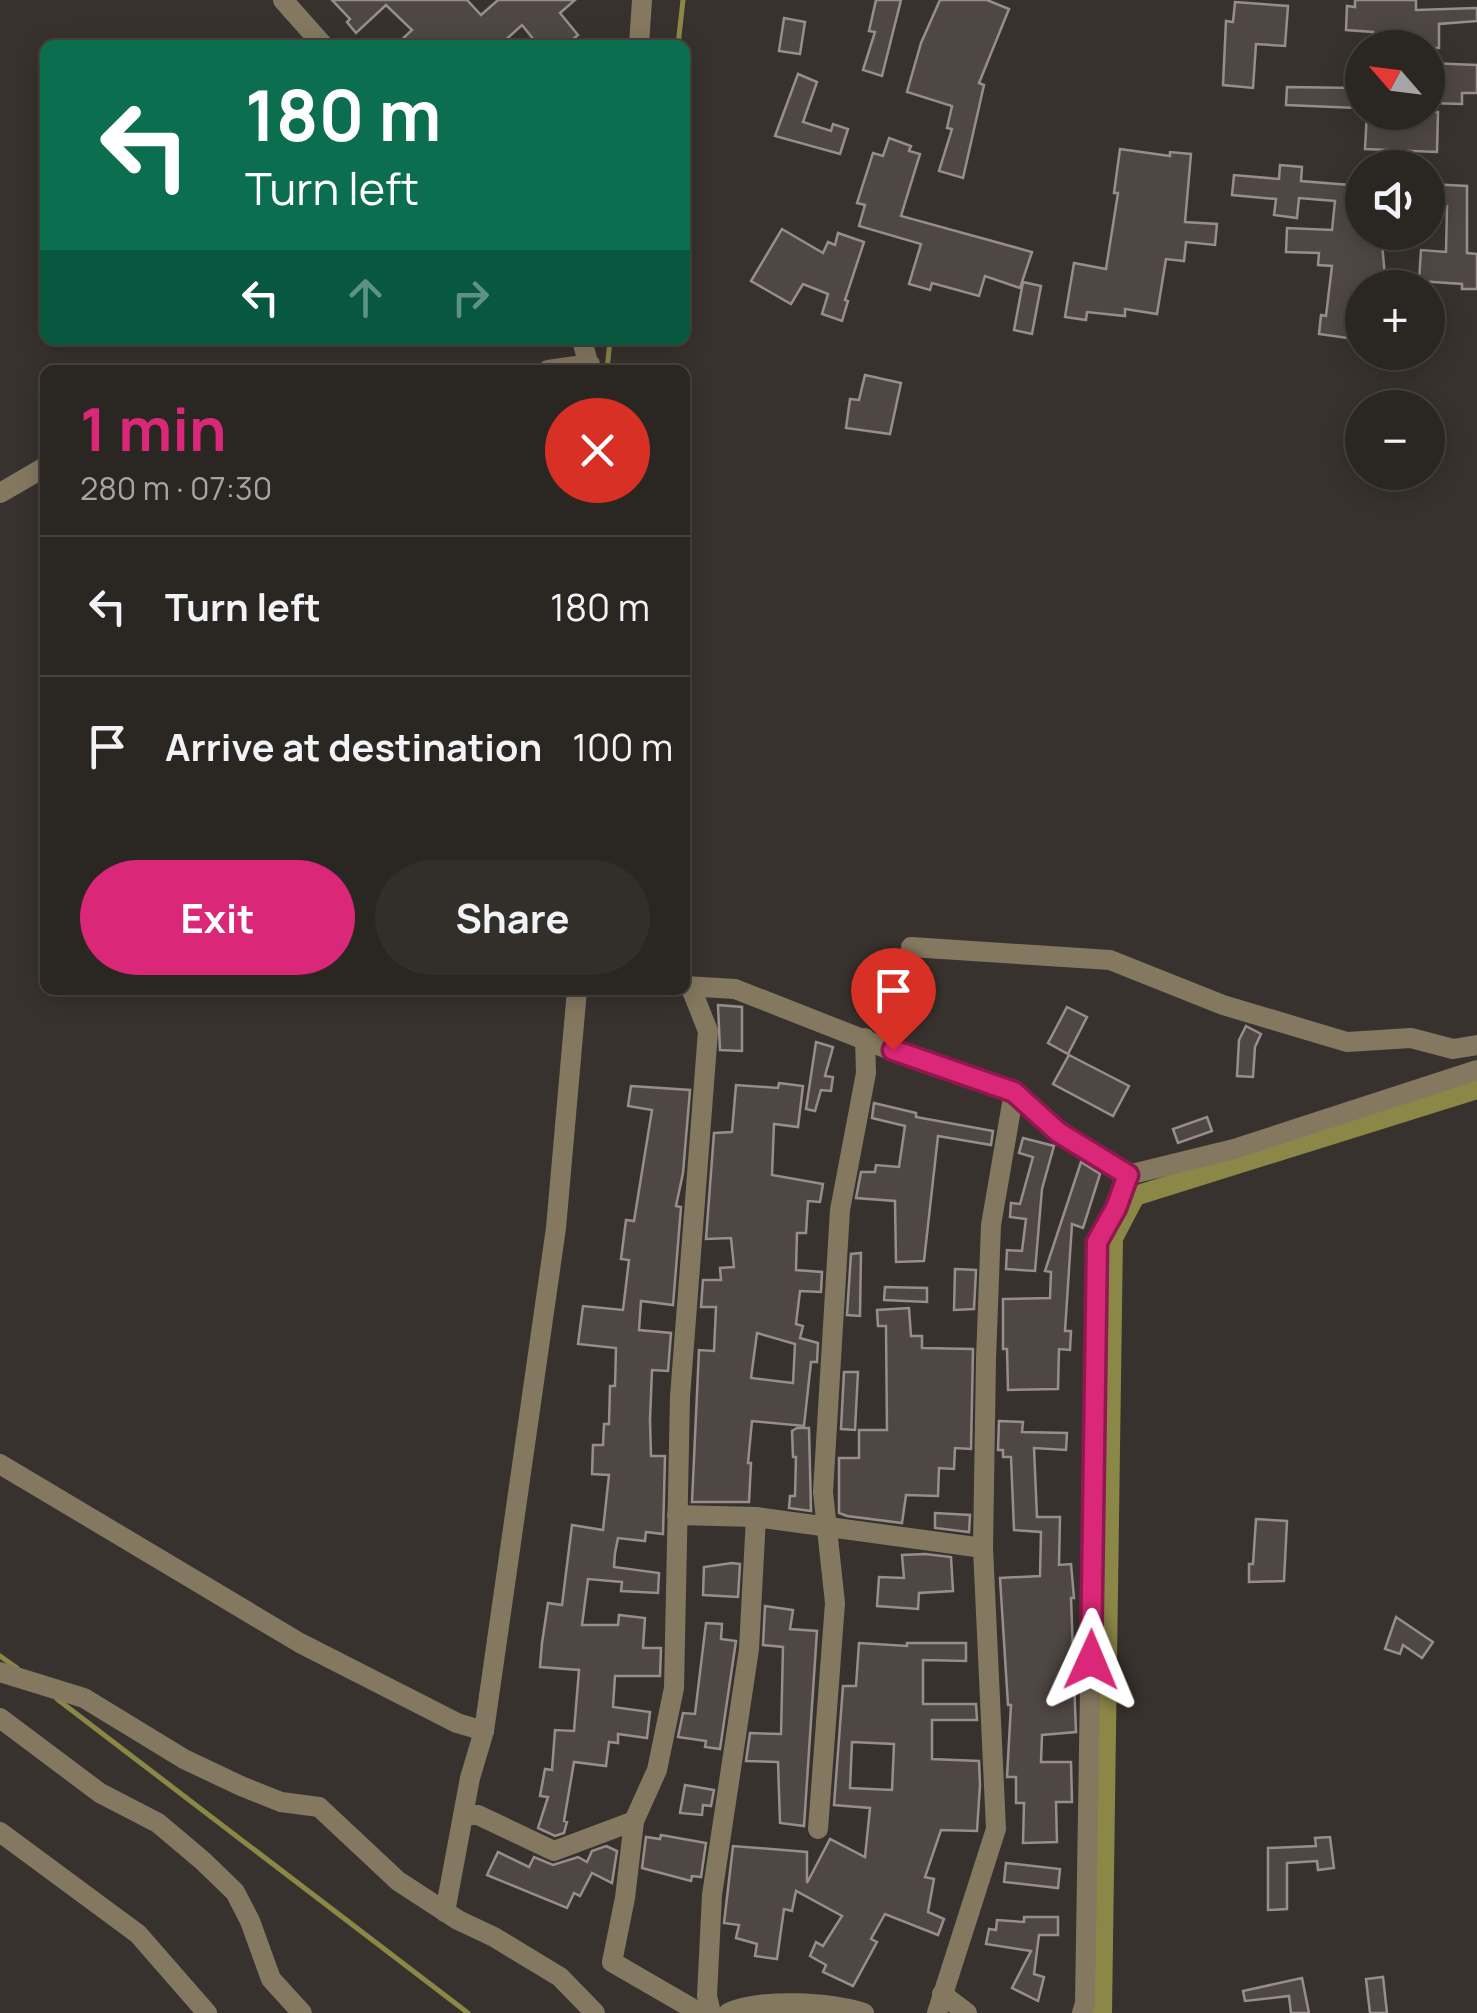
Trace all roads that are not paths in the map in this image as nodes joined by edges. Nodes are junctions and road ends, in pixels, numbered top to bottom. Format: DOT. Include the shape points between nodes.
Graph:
graph roads {
  1 [pos="282,0"];
  2 [pos="642,0"];
  3 [pos="318,40"];
  4 [pos="639,40"];
  5 [pos="40,470"];
  6 [pos="0,494"];
  7 [pos="911,947"];
  8 [pos="690,988"];
  9 [pos="690,992"];
  10 [pos="577,995"];
  11 [pos="865,1038"];
  12 [pos="1477,1045"];
  13 [pos="1477,1070"];
  14 [pos="1014,1092"];
  15 [pos="1128,1175"];
  16 [pos="0,1464"];
  17 [pos="677,1515"];
  18 [pos="756,1517"];
  19 [pos="826,1525"];
  20 [pos="982,1548"];
  21 [pos="0,1672"];
  22 [pos="0,1718"];
  23 [pos="484,1731"];
  24 [pos="464,1815"];
  25 [pos="634,1820"];
  26 [pos="818,1829"];
  27 [pos="0,1832"];
  28 [pos="445,1912"];
  29 [pos="939,2004"];
  30 [pos="208,2013"];
  31 [pos="302,2013"];
  32 [pos="595,2013"];
  33 [pos="700,2013"];
  34 [pos="711,2013"];
  35 [pos="728,2013"];
  36 [pos="864,2013"];
  37 [pos="967,2013"];
  38 [pos="1082,2013"];
  1 -- 3 [label="street"];
  2 -- 4 [label="street"];
  5 -- 6 [label="street"];
  7 -- 12 [label="street" via="1110,960 1223,1005 1347,1042 1411,1038 1453,1049"];
  8 -- 11 [label="street" via="735,990"];
  9 -- 17 [label="street" via="708,1031"];
  10 -- 23 [label="street" via="556,1228"];
  11 -- 14 [label="street"];
  11 -- 19 [label="street" via="866,1072 840,1210"];
  13 -- 15 [label="street" via="1234,1149"];
  14 -- 15 [label="street" via="1058,1132"];
  14 -- 20 [label="street" via="991,1225"];
  15 -- 38 [label="street" via="1097,1242"];
  16 -- 23 [label="street" via="300,1643 457,1724"];
  17 -- 18 [label="street"];
  17 -- 25 [label="street" via="674,1688 657,1770"];
  18 -- 19 [label="street"];
  18 -- 34 [label="street" via="749,1650 712,1895"];
  19 -- 20 [label="street"];
  19 -- 26 [label="street" via="835,1603"];
  20 -- 29 [label="street" via="996,1829"];
  21 -- 28 [label="street" via="84,1698 184,1760 241,1786 281,1802 319,1807 398,1882"];
  22 -- 31 [label="street" via="100,1793 158,1822 236,1892 271,1980"];
  23 -- 24 [label="street"];
  24 -- 25 [label="street" via="478,1814 554,1851"];
  24 -- 28 [label="street"];
  25 -- 33 [label="street" via="612,1962"];
  27 -- 30 [label="street" via="138,1934"];
  28 -- 32 [label="street" via="560,1977"];
  29 -- 37 [label="street"];
  35 -- 36 [label="street" via="815,2004"];
}
